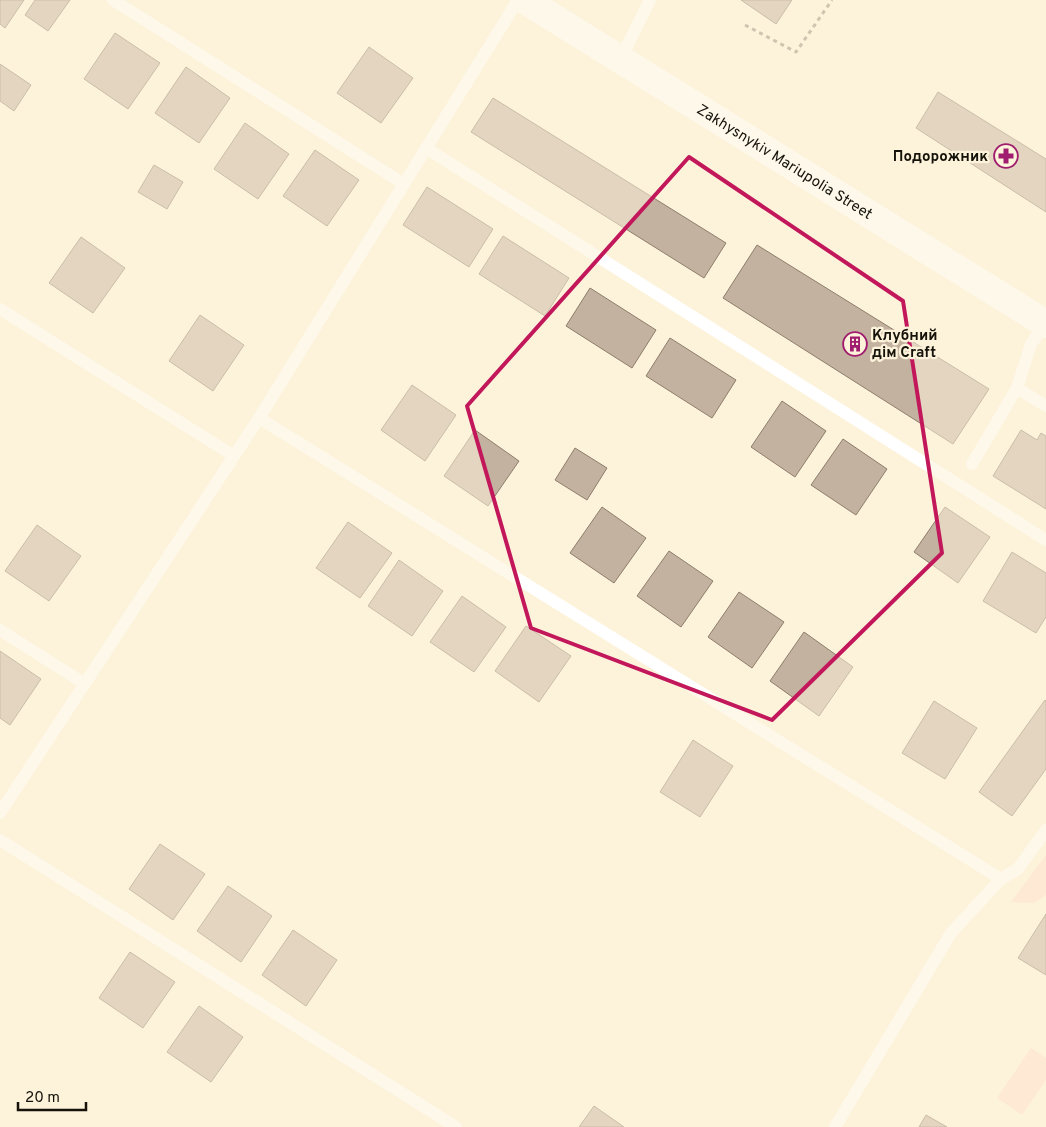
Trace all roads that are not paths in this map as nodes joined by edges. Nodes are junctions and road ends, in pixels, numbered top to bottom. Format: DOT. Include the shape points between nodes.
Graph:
graph roads {
  1 [pos="113,0"];
  2 [pos="518,0"];
  3 [pos="525,0"];
  4 [pos="650,0"];
  5 [pos="620,60"];
  6 [pos="426,148"];
  7 [pos="404,184"];
  8 [pos="0,309"];
  9 [pos="1046,324"];
  10 [pos="1017,388"];
  11 [pos="1046,406"];
  12 [pos="259,418"];
  13 [pos="234,456"];
  14 [pos="972,464"];
  15 [pos="1046,540"];
  16 [pos="0,630"];
  17 [pos="85,684"];
  18 [pos="0,812"];
  19 [pos="1046,830"];
  20 [pos="0,840"];
  21 [pos="1001,879"];
  22 [pos="456,1127"];
  23 [pos="835,1127"];
  1 -- 7 [label="lane"];
  2 -- 6 [label="lane"];
  3 -- 5 [label="main road, Zakhysnykiv Mariupolia Street"];
  4 -- 5 [label="lane"];
  5 -- 9 [label="main road, Zakhysnykiv Mariupolia Street"];
  6 -- 7 [label="lane"];
  6 -- 15 [label="lane"];
  7 -- 12 [label="lane"];
  8 -- 13 [label="lane"];
  9 -- 10 [label="lane" via="1031,344"];
  10 -- 11 [label="lane"];
  10 -- 14 [label="lane"];
  12 -- 13 [label="lane"];
  12 -- 21 [label="lane"];
  13 -- 17 [label="lane"];
  16 -- 17 [label="lane"];
  17 -- 18 [label="lane"];
  19 -- 21 [label="lane" via="1018,869"];
  20 -- 22 [label="lane"];
  21 -- 23 [label="lane" via="951,933"];
}
